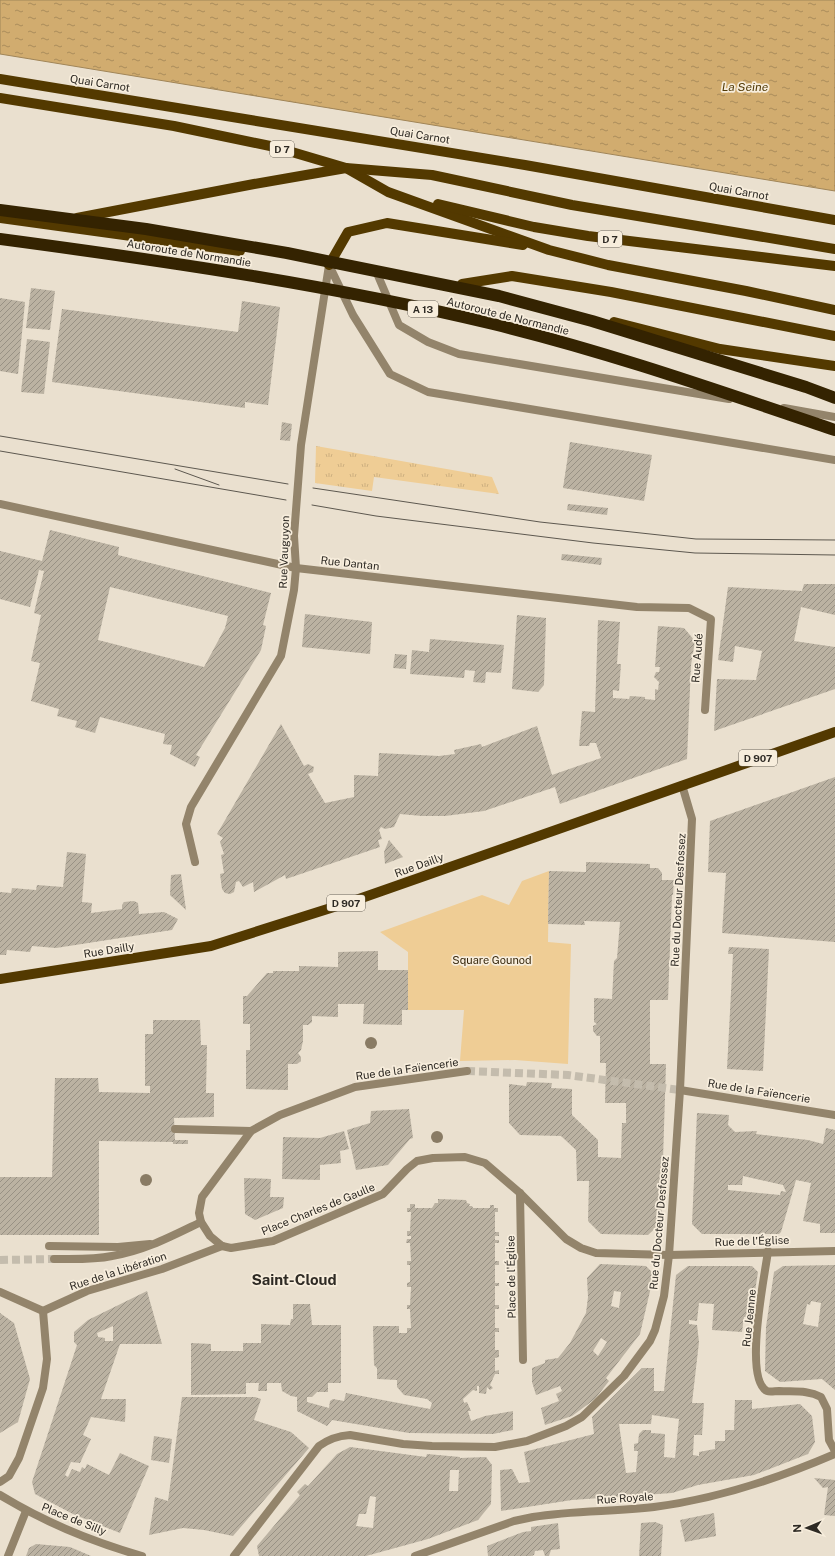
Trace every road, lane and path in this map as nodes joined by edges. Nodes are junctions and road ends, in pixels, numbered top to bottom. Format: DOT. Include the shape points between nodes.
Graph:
graph roads {
  1 [pos="0,79"];
  2 [pos="0,98"];
  3 [pos="346,168"];
  4 [pos="388,192"];
  5 [pos="0,210"];
  6 [pos="0,218"];
  7 [pos="835,220"];
  8 [pos="44,225"];
  9 [pos="0,239"];
  10 [pos="835,249"];
  11 [pos="549,250"];
  12 [pos="329,265"];
  13 [pos="835,266"];
  14 [pos="376,271"];
  15 [pos="462,284"];
  16 [pos="835,310"];
  17 [pos="835,336"];
  18 [pos="835,366"];
  19 [pos="835,398"];
  20 [pos="835,416"];
  21 [pos="835,430"];
  22 [pos="835,460"];
  23 [pos="0,504"];
  24 [pos="296,568"];
  25 [pos="700,614"];
  26 [pos="705,710"];
  27 [pos="835,732"];
  28 [pos="682,785"];
  29 [pos="195,862"];
  30 [pos="0,979"];
  31 [pos="467,1071"];
  32 [pos="680,1090"];
  33 [pos="835,1115"];
  34 [pos="175,1129"];
  35 [pos="252,1130"];
  36 [pos="520,1193"];
  37 [pos="201,1222"];
  38 [pos="158,1243"];
  39 [pos="49,1246"];
  40 [pos="222,1246"];
  41 [pos="768,1251"];
  42 [pos="835,1251"];
  43 [pos="669,1255"];
  44 [pos="54,1259"];
  45 [pos="0,1292"];
  46 [pos="43,1311"];
  47 [pos="523,1360"];
  48 [pos="835,1451"];
  49 [pos="835,1454"];
  50 [pos="0,1482"];
  51 [pos="0,1495"];
  52 [pos="26,1511"];
  53 [pos="8,1556"];
  54 [pos="142,1556"];
  55 [pos="234,1556"];
  56 [pos="415,1556"];
  1 -- 7 [label="main road, Quai Carnot / D 7" via="509,162"];
  2 -- 3 [label="main road, D 7" via="174,126 275,147"];
  3 -- 4 [label="main road, D 7"];
  3 -- 8 [label="main road, D 7"];
  3 -- 10 [label="main road, D 7" via="432,175 572,205"];
  4 -- 11 [label="main road, D 7"];
  4 -- 13 [label="main road, D 7" via="542,228"];
  5 -- 19 [label="highway, Autoroute de Normandie" via="146,229 287,253 499,296 592,321"];
  6 -- 8 [label="main road, D 7"];
  8 -- 12 [label="main road, D 7" via="284,256"];
  9 -- 21 [label="highway, Autoroute de Normandie / A 13" via="142,258 282,281 493,324 584,348"];
  11 -- 12 [label="main road" via="387,223 348,232"];
  11 -- 16 [label="main road, D 7" via="608,265"];
  12 -- 14 [label="main road, D 7"];
  12 -- 22 [label="street" via="352,315 390,374 428,392"];
  12 -- 24 [label="street, Rue Vauguyon" via="301,445 294,536"];
  14 -- 15 [label="main road, D 7"];
  14 -- 20 [label="street" via="399,325 428,342 459,354"];
  15 -- 17 [label="main road, D 7" via="512,276 611,292"];
  15 -- 18 [label="main road, D 7" via="720,349"];
  23 -- 24 [label="street, Rue Dantan"];
  24 -- 25 [label="street, Rue Dantan" via="637,607 689,608"];
  24 -- 29 [label="street, Rue Vauguyon" via="281,656 191,807 186,824"];
  25 -- 26 [label="street, Rue Audé" via="710,619"];
  27 -- 28 [label="main road, Rue Dailly / D 907"];
  28 -- 30 [label="main road, Rue Dailly / D 907" via="356,900 211,946"];
  28 -- 32 [label="street, Rue du Docteur Desfossez" via="692,819"];
  31 -- 35 [label="street, Rue de la Faïencerie" via="355,1087 280,1115"];
  32 -- 33 [label="street, Rue de la Faïencerie"];
  32 -- 43 [label="street, Rue du Docteur Desfossez"];
  34 -- 35 [label="street"];
  35 -- 37 [label="street, Rue de la Faïencerie" via="202,1197 199,1213"];
  36 -- 40 [label="street, Place Charles de Gaulle" via="479,1160 465,1157 424,1159 412,1164 383,1194 273,1241 232,1248"];
  36 -- 43 [label="street, Place Charles de Gaulle" via="566,1239 588,1251 601,1254"];
  36 -- 47 [label="street, Place de l'Église"];
  37 -- 38 [label="street, Rue de la Libération"];
  37 -- 40 [label="street" via="210,1236"];
  38 -- 39 [label="street" via="118,1247"];
  38 -- 44 [label="street, Rue de la Libération" via="112,1256"];
  40 -- 46 [label="street, Rue de la Libération" via="162,1269 86,1291"];
  41 -- 42 [label="street, Rue de l'Église"];
  41 -- 43 [label="street, Rue de l'Église"];
  41 -- 48 [label="street, Rue Jeanne" via="756,1338 756,1375 760,1385 768,1391 809,1392 821,1397 827,1409 829,1440"];
  43 -- 55 [label="street, Rue du Docteur Desfossez" via="664,1296 650,1341 624,1376 582,1417 527,1441 495,1447 418,1445 350,1435 327,1440 319,1446"];
  45 -- 46 [label="street"];
  46 -- 50 [label="street" via="47,1359 43,1388 19,1458 9,1476"];
  49 -- 56 [label="street, Rue Royale" via="790,1474 706,1497 653,1507 533,1517 514,1521"];
  51 -- 52 [label="street, Place de Silly"];
  52 -- 53 [label="street"];
  52 -- 54 [label="street, Place de Silly" via="99,1542"];
}
